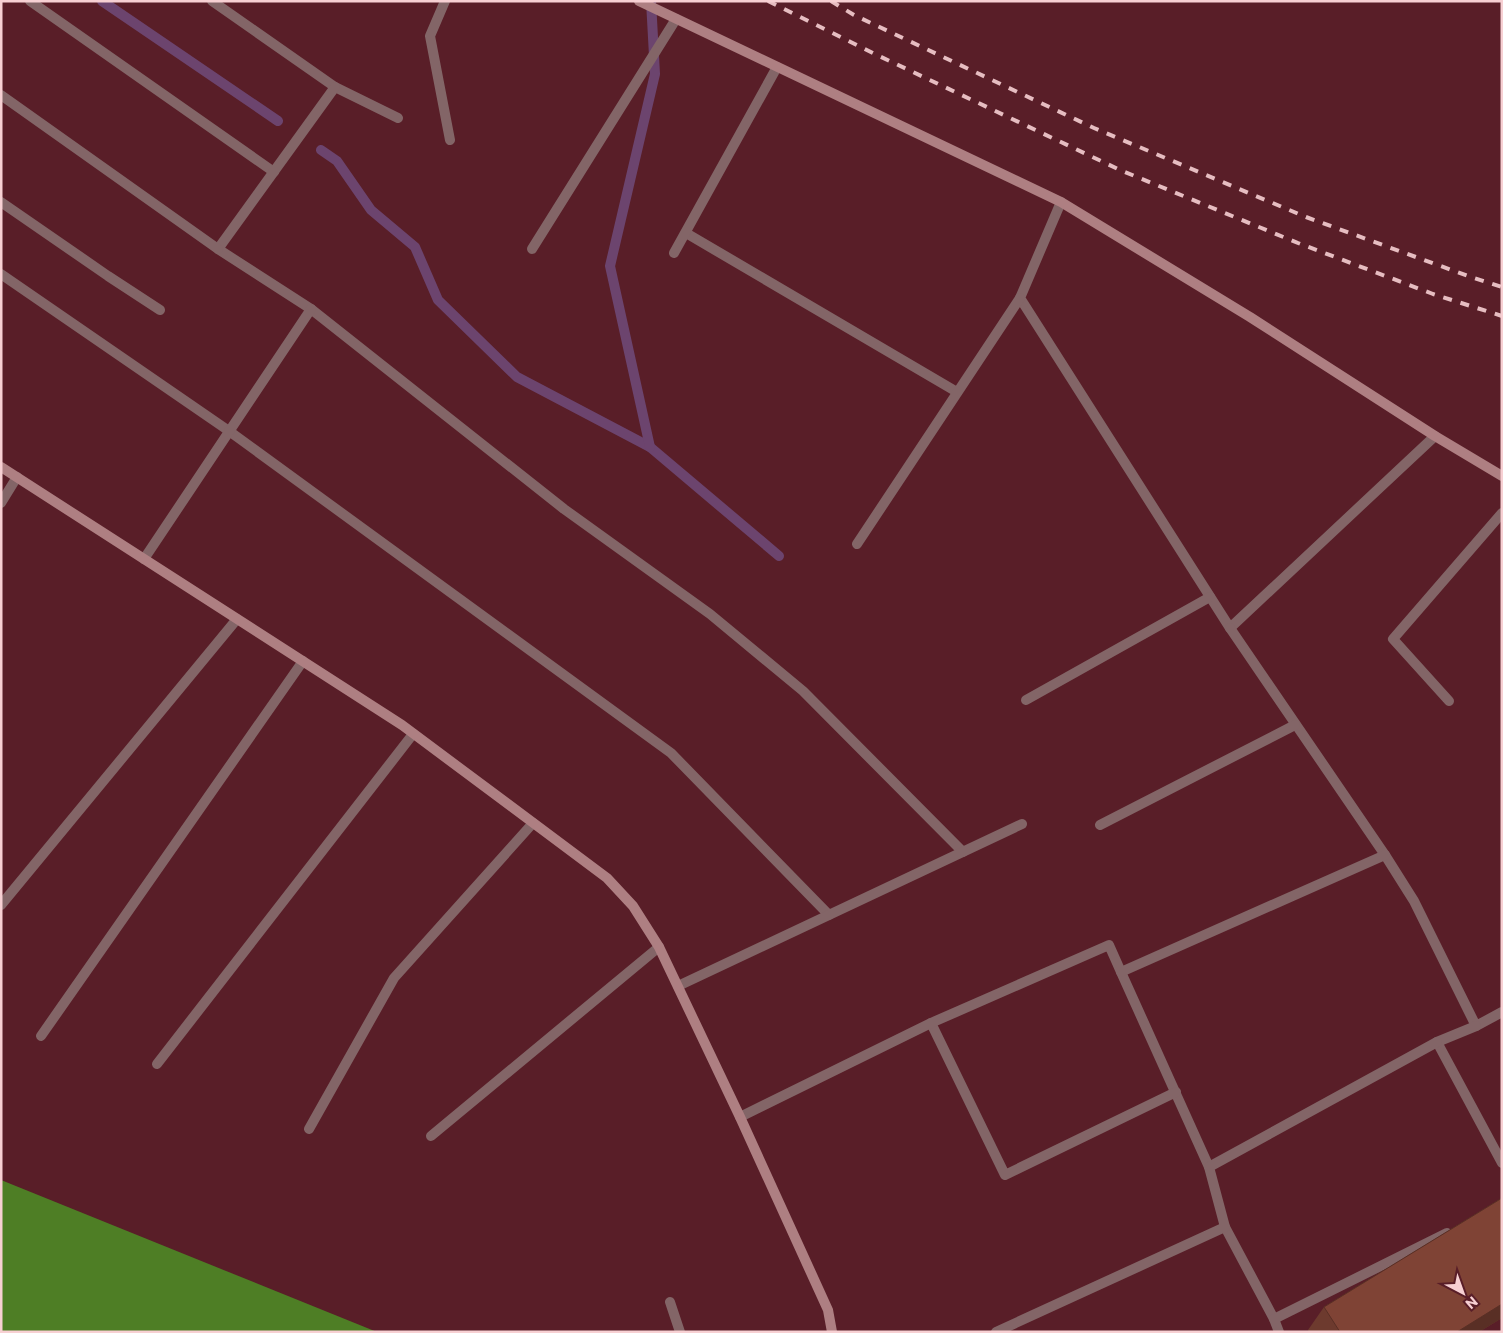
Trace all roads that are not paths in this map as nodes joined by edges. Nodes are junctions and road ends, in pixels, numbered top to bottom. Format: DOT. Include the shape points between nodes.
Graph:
graph roads {
  1 [pos="30,1"];
  2 [pos="212,1"];
  3 [pos="445,1"];
  4 [pos="639,1"];
  5 [pos="676,19"];
  6 [pos="777,67"];
  7 [pos="335,87"];
  8 [pos="1,95"];
  9 [pos="398,118"];
  10 [pos="450,140"];
  11 [pos="274,172"];
  12 [pos="1,202"];
  13 [pos="1061,202"];
  14 [pos="686,233"];
  15 [pos="218,248"];
  16 [pos="532,249"];
  17 [pos="674,253"];
  18 [pos="1,274"];
  19 [pos="1020,298"];
  20 [pos="311,309"];
  21 [pos="160,310"];
  22 [pos="957,392"];
  23 [pos="229,431"];
  24 [pos="1435,436"];
  25 [pos="1,467"];
  26 [pos="1502,476"];
  27 [pos="17,477"];
  28 [pos="1,503"];
  29 [pos="1502,513"];
  30 [pos="858,544"];
  31 [pos="144,559"];
  32 [pos="1210,597"];
  33 [pos="237,618"];
  34 [pos="1230,628"];
  35 [pos="302,662"];
  36 [pos="1026,700"];
  37 [pos="1449,701"];
  38 [pos="1295,725"];
  39 [pos="413,734"];
  40 [pos="533,823"];
  41 [pos="1022,824"];
  42 [pos="1100,825"];
  43 [pos="964,852"];
  44 [pos="1385,855"];
  45 [pos="1,905"];
  46 [pos="829,915"];
  47 [pos="659,947"];
  48 [pos="1121,972"];
  49 [pos="678,986"];
  50 [pos="1502,1012"];
  51 [pos="932,1023"];
  52 [pos="1476,1026"];
  53 [pos="41,1036"];
  54 [pos="1437,1042"];
  55 [pos="157,1064"];
  56 [pos="1176,1092"];
  57 [pos="740,1117"];
  58 [pos="310,1129"];
  59 [pos="431,1136"];
  60 [pos="1502,1163"];
  61 [pos="1210,1167"];
  62 [pos="1225,1227"];
  63 [pos="1458,1227"];
  64 [pos="670,1302"];
  65 [pos="1274,1319"];
  66 [pos="680,1332"];
  67 [pos="832,1332"];
  68 [pos="996,1332"];
  69 [pos="1279,1332"];
  1 -- 11 [label="street"];
  2 -- 7 [label="street"];
  3 -- 10 [label="street" via="430,36"];
  4 -- 5 [label="main road"];
  5 -- 6 [label="main road"];
  5 -- 16 [label="street"];
  6 -- 13 [label="main road"];
  6 -- 14 [label="street"];
  7 -- 9 [label="street"];
  7 -- 11 [label="street"];
  8 -- 15 [label="street"];
  11 -- 15 [label="street"];
  12 -- 21 [label="street"];
  13 -- 19 [label="street"];
  13 -- 24 [label="main road" via="1250,317"];
  14 -- 17 [label="street"];
  14 -- 22 [label="street"];
  15 -- 20 [label="street"];
  18 -- 23 [label="street"];
  19 -- 22 [label="street"];
  19 -- 32 [label="street"];
  20 -- 23 [label="street"];
  20 -- 43 [label="street" via="564,509 710,614 796,685"];
  22 -- 30 [label="street"];
  23 -- 31 [label="street"];
  23 -- 46 [label="street" via="671,752"];
  24 -- 26 [label="main road"];
  24 -- 34 [label="street"];
  25 -- 27 [label="main road"];
  27 -- 28 [label="street"];
  27 -- 31 [label="main road"];
  29 -- 37 [label="street" via="1393,639"];
  31 -- 33 [label="main road"];
  32 -- 34 [label="street"];
  32 -- 36 [label="street"];
  33 -- 35 [label="main road"];
  33 -- 45 [label="street"];
  34 -- 38 [label="street"];
  35 -- 39 [label="main road"];
  35 -- 53 [label="street"];
  38 -- 42 [label="street"];
  38 -- 44 [label="street"];
  39 -- 40 [label="main road"];
  39 -- 55 [label="street"];
  40 -- 47 [label="main road" via="607,878 633,906"];
  40 -- 58 [label="street" via="394,978"];
  41 -- 43 [label="street"];
  43 -- 46 [label="street"];
  44 -- 48 [label="street"];
  44 -- 52 [label="street" via="1414,901"];
  46 -- 49 [label="street"];
  47 -- 49 [label="main road"];
  47 -- 59 [label="street"];
  48 -- 51 [label="street" via="1109,945"];
  48 -- 56 [label="street"];
  49 -- 57 [label="main road"];
  50 -- 52 [label="street"];
  51 -- 56 [label="street" via="1005,1175"];
  51 -- 57 [label="street"];
  52 -- 54 [label="street"];
  54 -- 60 [label="street"];
  54 -- 61 [label="street"];
  56 -- 61 [label="street"];
  57 -- 67 [label="main road" via="828,1310"];
  61 -- 62 [label="street"];
  62 -- 65 [label="street"];
  62 -- 68 [label="street"];
  63 -- 65 [label="street"];
  64 -- 66 [label="street"];
  65 -- 69 [label="street"];
}
